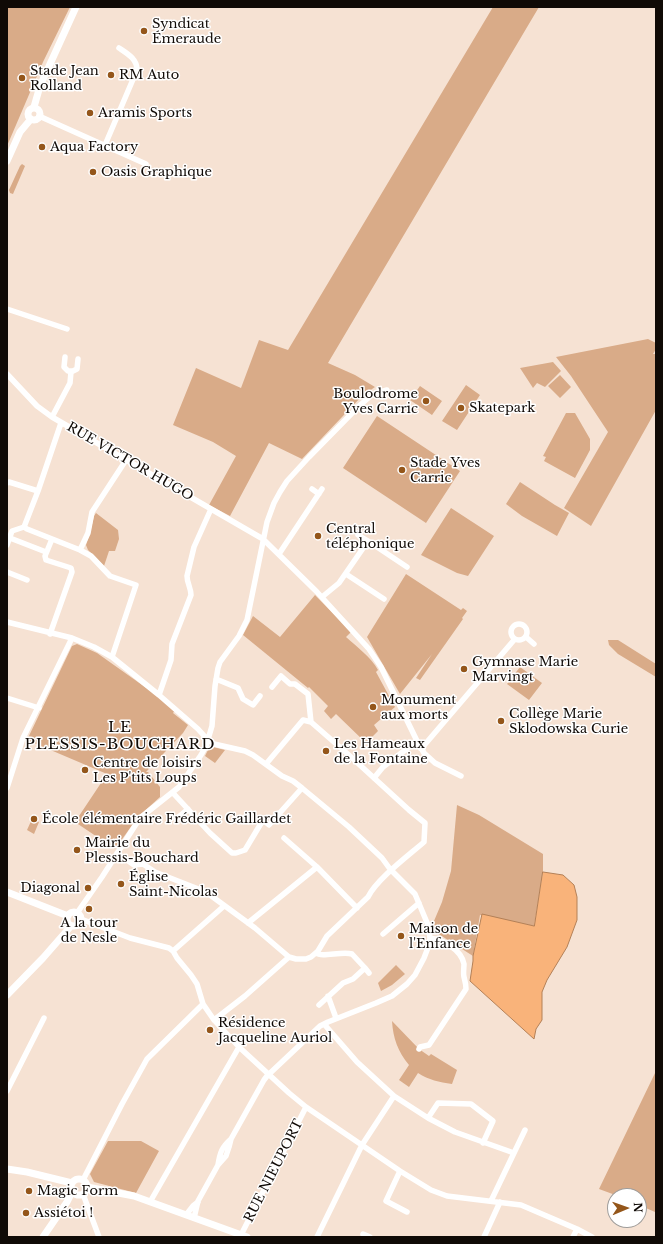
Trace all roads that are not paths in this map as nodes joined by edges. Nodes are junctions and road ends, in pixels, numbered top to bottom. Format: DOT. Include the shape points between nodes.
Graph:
graph roads {
  1 [pos="76,7"];
  2 [pos="119,48"];
  3 [pos="34,107"];
  4 [pos="39,116"];
  5 [pos="31,119"];
  6 [pos="105,145"];
  7 [pos="7,161"];
  8 [pos="146,164"];
  9 [pos="7,309"];
  10 [pos="67,329"];
  11 [pos="65,357"];
  12 [pos="78,359"];
  13 [pos="71,372"];
  14 [pos="7,374"];
  15 [pos="387,390"];
  16 [pos="52,417"];
  17 [pos="61,422"];
  18 [pos="126,460"];
  19 [pos="7,483"];
  20 [pos="312,489"];
  21 [pos="38,491"];
  22 [pos="211,509"];
  23 [pos="26,528"];
  24 [pos="358,535"];
  25 [pos="10,538"];
  26 [pos="263,539"];
  27 [pos="52,540"];
  28 [pos="368,541"];
  29 [pos="7,545"];
  30 [pos="80,550"];
  31 [pos="46,552"];
  32 [pos="279,554"];
  33 [pos="407,567"];
  34 [pos="7,572"];
  35 [pos="346,574"];
  36 [pos="28,580"];
  37 [pos="322,597"];
  38 [pos="384,599"];
  39 [pos="7,622"];
  40 [pos="50,634"];
  41 [pos="526,637"];
  42 [pos="72,638"];
  43 [pos="514,640"];
  44 [pos="534,644"];
  45 [pos="112,657"];
  46 [pos="216,679"];
  47 [pos="272,687"];
  48 [pos="159,695"];
  49 [pos="260,696"];
  50 [pos="7,698"];
  51 [pos="39,708"];
  52 [pos="311,722"];
  53 [pos="207,739"];
  54 [pos="417,741"];
  55 [pos="421,749"];
  56 [pos="266,764"];
  57 [pos="461,776"];
  58 [pos="374,778"];
  59 [pos="7,788"];
  60 [pos="302,788"];
  61 [pos="173,793"];
  62 [pos="188,809"];
  63 [pos="176,819"];
  64 [pos="284,838"];
  65 [pos="117,854"];
  66 [pos="317,867"];
  67 [pos="392,870"];
  68 [pos="7,892"];
  69 [pos="419,902"];
  70 [pos="224,906"];
  71 [pos="357,908"];
  72 [pos="68,916"];
  73 [pos="79,916"];
  74 [pos="248,923"];
  75 [pos="71,926"];
  76 [pos="383,934"];
  77 [pos="430,938"];
  78 [pos="173,951"];
  79 [pos="316,953"];
  80 [pos="289,957"];
  81 [pos="7,994"];
  82 [pos="328,996"];
  83 [pos="202,1004"];
  84 [pos="319,1005"];
  85 [pos="44,1018"];
  86 [pos="336,1018"];
  87 [pos="214,1020"];
  88 [pos="324,1024"];
  89 [pos="239,1047"];
  90 [pos="419,1049"];
  91 [pos="269,1074"];
  92 [pos="7,1091"];
  93 [pos="394,1096"];
  94 [pos="306,1107"];
  95 [pos="428,1118"];
  96 [pos="525,1130"];
  97 [pos="483,1143"];
  98 [pos="362,1145"];
  99 [pos="514,1153"];
  100 [pos="7,1169"];
  101 [pos="400,1171"];
  102 [pos="72,1183"];
  103 [pos="85,1184"];
  104 [pos="72,1192"];
  105 [pos="83,1194"];
  106 [pos="198,1201"];
  107 [pos="491,1201"];
  108 [pos="150,1202"];
  109 [pos="500,1202"];
  110 [pos="407,1212"];
  111 [pos="186,1215"];
  112 [pos="194,1218"];
  113 [pos="577,1229"];
  114 [pos="363,1234"];
  115 [pos="244,1236"];
  116 [pos="43,1237"];
  117 [pos="100,1237"];
  118 [pos="318,1237"];
  119 [pos="370,1237"];
  120 [pos="484,1237"];
  121 [pos="573,1237"];
  122 [pos="592,1237"];
  1 -- 3 [label="street" via="40,86"];
  2 -- 6 [label="street" via="133,58 137,70"];
  3 -- 4 [label="street" via="39,110"];
  3 -- 5 [label="street" via="28,111"];
  4 -- 5 [label="street" via="36,120"];
  4 -- 6 [label="street"];
  5 -- 7 [label="street" via="20,132"];
  6 -- 8 [label="street"];
  9 -- 10 [label="street"];
  11 -- 13 [label="street" via="64,367"];
  12 -- 13 [label="street" via="77,369"];
  13 -- 16 [label="street" via="70,383"];
  14 -- 16 [label="street, RUE VICTOR HUGO" via="37,406"];
  15 -- 26 [label="street" via="373,394 359,406 287,481 274,504"];
  16 -- 17 [label="street, RUE VICTOR HUGO"];
  17 -- 18 [label="street, RUE VICTOR HUGO"];
  17 -- 21 [label="street"];
  18 -- 22 [label="street, RUE VICTOR HUGO"];
  18 -- 30 [label="street" via="92,512 88,533"];
  19 -- 21 [label="street"];
  20 -- 32 [label="street" via="320,492"];
  21 -- 23 [label="street"];
  22 -- 26 [label="street, RUE VICTOR HUGO"];
  22 -- 48 [label="street" via="194,547 187,576 191,594 172,644 171,660"];
  23 -- 25 [label="street" via="12,531"];
  23 -- 27 [label="street"];
  24 -- 28 [label="street"];
  25 -- 29 [label="street"];
  25 -- 31 [label="street"];
  26 -- 32 [label="street, RUE VICTOR HUGO"];
  26 -- 46 [label="street" via="247,620 220,662"];
  27 -- 30 [label="street"];
  27 -- 31 [label="street"];
  28 -- 33 [label="street"];
  28 -- 35 [label="street"];
  30 -- 45 [label="street" via="91,556 110,576 136,585"];
  31 -- 40 [label="street" via="46,560 72,570"];
  32 -- 37 [label="street, RUE VICTOR HUGO"];
  34 -- 36 [label="street"];
  35 -- 37 [label="street"];
  35 -- 38 [label="street"];
  37 -- 54 [label="street, RUE VICTOR HUGO" via="366,646 381,667"];
  39 -- 40 [label="street"];
  40 -- 42 [label="street"];
  41 -- 43 [label="street"];
  41 -- 43 [label="street" via="524,625 514,624 511,630"];
  41 -- 44 [label="street"];
  42 -- 45 [label="street"];
  42 -- 51 [label="street"];
  43 -- 55 [label="street"];
  45 -- 48 [label="street"];
  46 -- 49 [label="street" via="238,688 243,699 253,705"];
  46 -- 53 [label="street" via="212,726"];
  47 -- 52 [label="street" via="281,676 308,694"];
  48 -- 53 [label="street"];
  50 -- 51 [label="street"];
  51 -- 59 [label="street" via="23,738"];
  52 -- 56 [label="street" via="303,720"];
  52 -- 58 [label="street"];
  53 -- 56 [label="street" via="214,744 249,753"];
  53 -- 61 [label="street" via="201,755"];
  54 -- 55 [label="street, RUE VICTOR HUGO"];
  54 -- 58 [label="street" via="383,767"];
  55 -- 57 [label="street, RUE VICTOR HUGO" via="435,763"];
  56 -- 60 [label="street"];
  58 -- 67 [label="street" via="425,824 424,842"];
  60 -- 62 [label="street" via="270,825 263,820 245,850 236,853 232,853 210,833"];
  60 -- 67 [label="street" via="349,827"];
  61 -- 62 [label="street"];
  61 -- 65 [label="street" via="140,818"];
  62 -- 63 [label="street"];
  64 -- 66 [label="street"];
  65 -- 70 [label="street" via="134,865 143,864 155,872 206,892"];
  65 -- 73 [label="street"];
  66 -- 71 [label="street"];
  66 -- 74 [label="street"];
  67 -- 69 [label="street" via="415,894"];
  67 -- 71 [label="street"];
  68 -- 72 [label="street"];
  69 -- 76 [label="street"];
  69 -- 77 [label="street"];
  70 -- 74 [label="street"];
  70 -- 78 [label="street"];
  71 -- 79 [label="street" via="327,936"];
  72 -- 73 [label="street" via="72,912"];
  72 -- 75 [label="street" via="67,921"];
  73 -- 75 [label="street" via="80,922 76,926"];
  73 -- 78 [label="street" via="130,938"];
  74 -- 80 [label="street"];
  75 -- 81 [label="street"];
  77 -- 86 [label="street" via="424,958 408,984 380,1002"];
  77 -- 90 [label="street" via="441,940 461,956 466,989 429,1045"];
  78 -- 83 [label="street" via="197,984"];
  79 -- 80 [label="street" via="306,959"];
  79 -- 82 [label="street" via="320,956 352,954 367,971 343,983"];
  80 -- 87 [label="street"];
  82 -- 84 [label="street"];
  82 -- 86 [label="street"];
  83 -- 87 [label="street"];
  83 -- 103 [label="street" via="144,1063"];
  85 -- 92 [label="street"];
  86 -- 88 [label="street"];
  87 -- 89 [label="street"];
  88 -- 91 [label="street"];
  88 -- 93 [label="street" via="357,1062"];
  89 -- 91 [label="street"];
  89 -- 108 [label="street"];
  91 -- 94 [label="street"];
  91 -- 106 [label="street" via="231,1139 224,1145 218,1164"];
  93 -- 95 [label="street"];
  93 -- 98 [label="street"];
  94 -- 98 [label="street"];
  94 -- 115 [label="street, RUE NIEUPORT"];
  95 -- 97 [label="street"];
  95 -- 97 [label="street" via="438,1103 471,1104 493,1121"];
  96 -- 99 [label="street"];
  97 -- 99 [label="street"];
  98 -- 101 [label="street"];
  98 -- 118 [label="street"];
  99 -- 107 [label="street"];
  100 -- 102 [label="street"];
  101 -- 107 [label="street" via="431,1190 447,1196"];
  101 -- 110 [label="street" via="386,1202"];
  102 -- 103 [label="street" via="76,1180"];
  102 -- 104 [label="street"];
  103 -- 105 [label="street"];
  103 -- 108 [label="street"];
  104 -- 105 [label="street"];
  104 -- 116 [label="street"];
  105 -- 117 [label="street"];
  106 -- 111 [label="street"];
  106 -- 112 [label="street"];
  107 -- 109 [label="street"];
  108 -- 111 [label="street"];
  109 -- 113 [label="street" via="521,1205"];
  109 -- 120 [label="street"];
  111 -- 112 [label="street"];
  112 -- 115 [label="street"];
  113 -- 121 [label="street"];
  113 -- 122 [label="street"];
  114 -- 119 [label="street"];
}
